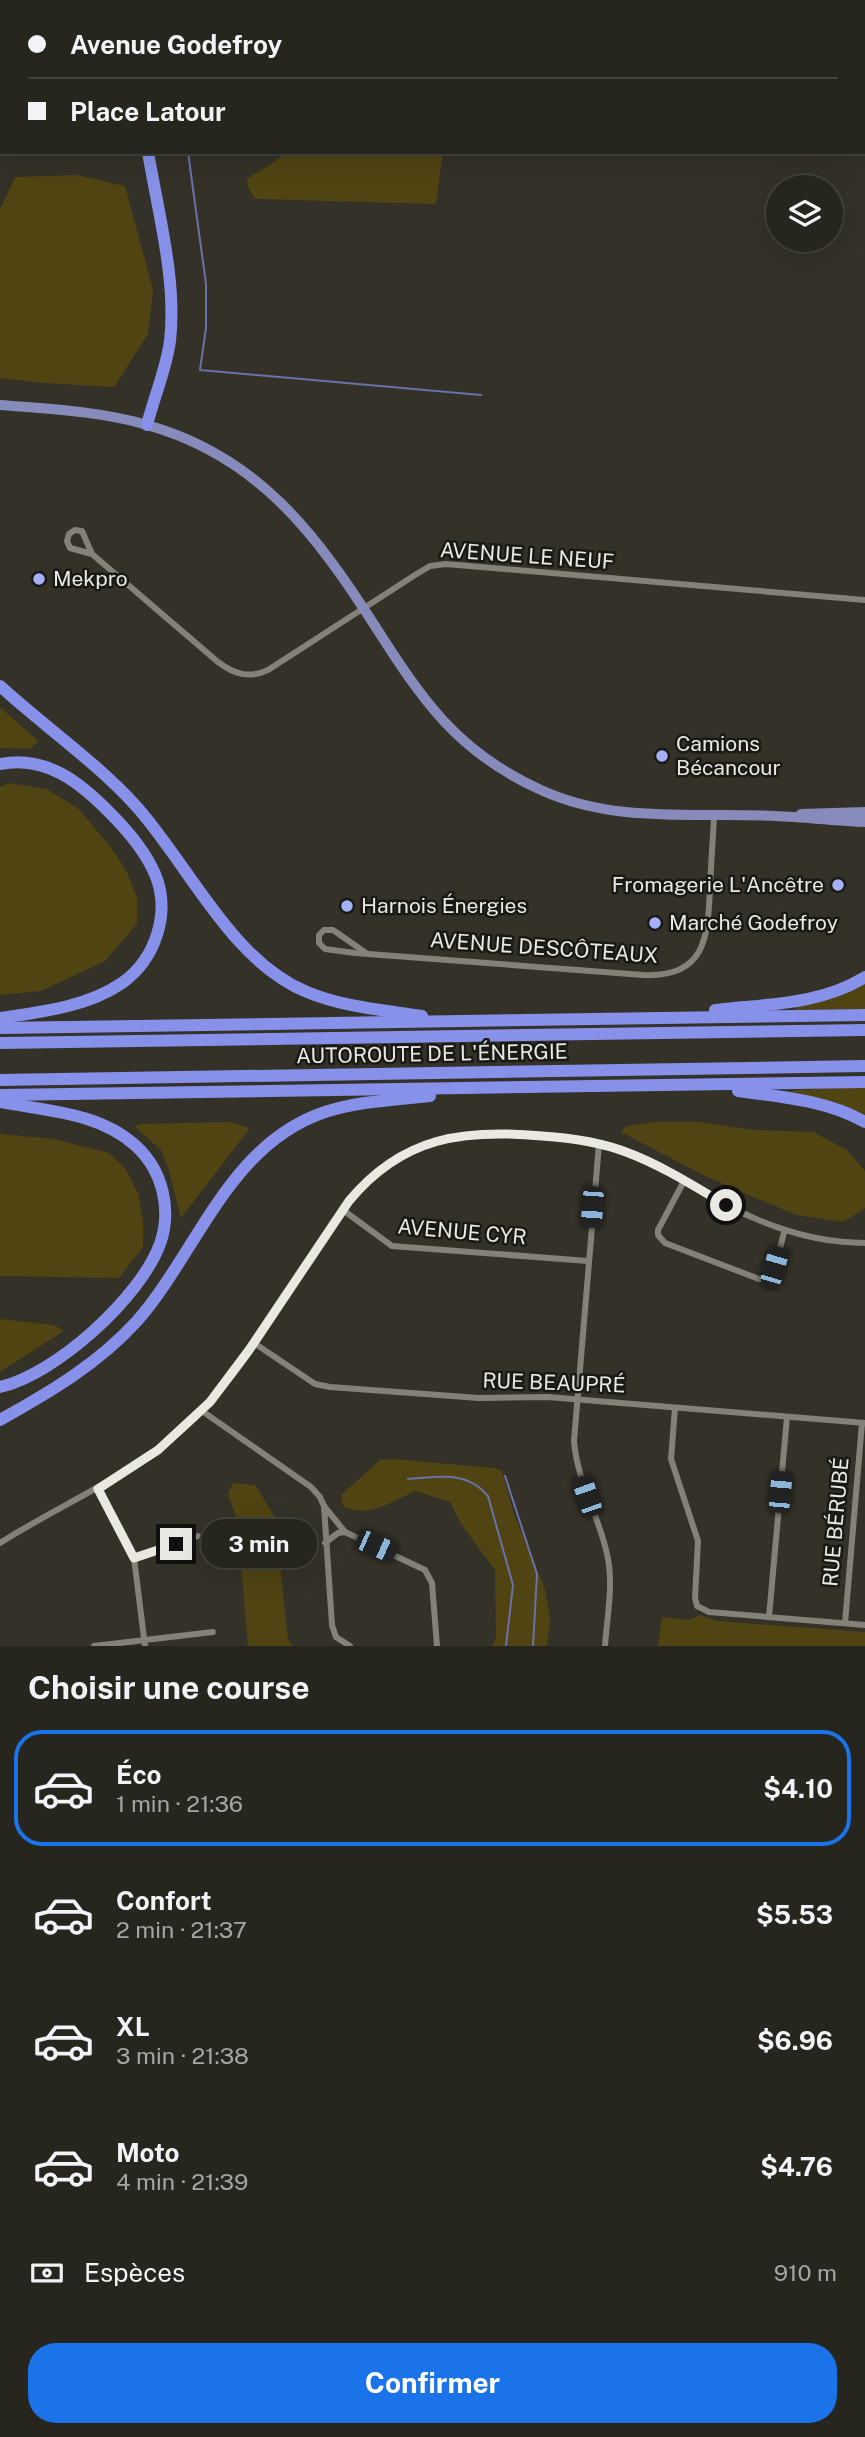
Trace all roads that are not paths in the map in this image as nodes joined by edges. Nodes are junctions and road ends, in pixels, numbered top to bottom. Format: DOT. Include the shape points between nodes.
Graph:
graph roads {
  1 [pos="148,154"];
  2 [pos="0,405"];
  3 [pos="147,425"];
  4 [pos="92,554"];
  5 [pos="865,600"];
  6 [pos="363,608"];
  7 [pos="0,686"];
  8 [pos="0,764"];
  9 [pos="865,812"];
  10 [pos="714,815"];
  11 [pos="776,816"];
  12 [pos="865,822"];
  13 [pos="366,953"];
  14 [pos="865,977"];
  15 [pos="865,1015"];
  16 [pos="0,1018"];
  17 [pos="655,1018"];
  18 [pos="456,1021"];
  19 [pos="0,1028"];
  20 [pos="865,1030"];
  21 [pos="0,1043"];
  22 [pos="865,1066"];
  23 [pos="0,1080"];
  24 [pos="865,1082"];
  25 [pos="696,1085"];
  26 [pos="515,1088"];
  27 [pos="0,1096"];
  28 [pos="0,1102"];
  29 [pos="865,1122"];
  30 [pos="599,1144"];
  31 [pos="684,1181"];
  32 [pos="343,1210"];
  33 [pos="785,1230"];
  34 [pos="865,1243"];
  35 [pos="588,1261"];
  36 [pos="254,1343"];
  37 [pos="0,1387"];
  38 [pos="577,1399"];
  39 [pos="675,1408"];
  40 [pos="202,1411"];
  41 [pos="786,1417"];
  42 [pos="0,1420"];
  43 [pos="863,1423"];
  44 [pos="98,1489"];
  45 [pos="324,1506"];
  46 [pos="345,1532"];
  47 [pos="198,1536"];
  48 [pos="0,1543"];
  49 [pos="326,1543"];
  50 [pos="134,1558"];
  51 [pos="769,1617"];
  52 [pos="845,1623"];
  53 [pos="865,1625"];
  54 [pos="214,1632"];
  55 [pos="145,1643"];
  56 [pos="94,1646"];
  57 [pos="350,1646"];
  58 [pos="437,1646"];
  59 [pos="605,1646"];
  1 -- 3 [label="highway" via="171,317 166,361"];
  2 -- 3 [label="main road"];
  3 -- 6 [label="main road" via="220,457 268,492 319,543"];
  4 -- 4 [label="street, AVENUE LE NEUF" via="82,531 69,534 70,548"];
  4 -- 6 [label="street, AVENUE LE NEUF" via="218,662 243,675 268,670"];
  5 -- 6 [label="street, AVENUE LE NEUF" via="446,564 430,566"];
  6 -- 10 [label="main road" via="430,708 464,742 504,771 587,806 630,813"];
  7 -- 18 [label="highway" via="131,800 263,966 328,1000"];
  8 -- 16 [label="highway" via="26,762 48,767 86,790 145,855 156,878 161,907 149,952 119,985 63,1007"];
  9 -- 11 [label="main road"];
  10 -- 11 [label="main road"];
  10 -- 13 [label="street, AVENUE DESCÔTEAUX" via="706,936 695,959 678,972 643,975"];
  11 -- 12 [label="main road"];
  13 -- 13 [label="street, AVENUE DESCÔTEAUX" via="332,929 319,935 319,944 325,949"];
  14 -- 17 [label="highway" via="836,991 800,1000"];
  15 -- 17 [label="highway"];
  17 -- 18 [label="highway"];
  18 -- 19 [label="highway"];
  20 -- 21 [label="highway, AUTOROUTE DE L'ÉNERGIE"];
  22 -- 23 [label="highway, AUTOROUTE DE L'ÉNERGIE"];
  24 -- 25 [label="highway"];
  25 -- 26 [label="highway"];
  25 -- 29 [label="highway" via="809,1101"];
  26 -- 27 [label="highway"];
  26 -- 42 [label="highway" via="361,1104 289,1128 240,1171 155,1298 124,1334 76,1375"];
  28 -- 37 [label="highway" via="72,1115 124,1137 153,1169 165,1212 152,1261 108,1316 45,1368"];
  30 -- 31 [label="street" via="635,1155"];
  30 -- 32 [label="street" via="502,1133 448,1138 389,1164"];
  30 -- 35 [label="street"];
  31 -- 33 [label="street"];
  31 -- 33 [label="street" via="658,1230 665,1243 765,1279 772,1273"];
  32 -- 35 [label="street, AVENUE CYR" via="392,1246"];
  32 -- 36 [label="street"];
  33 -- 34 [label="street"];
  35 -- 38 [label="street"];
  36 -- 38 [label="street, RUE BEAUPRÉ" via="322,1385 479,1398"];
  36 -- 40 [label="street"];
  38 -- 39 [label="street, RUE BEAUPRÉ"];
  38 -- 59 [label="street" via="575,1451 607,1555 610,1580"];
  39 -- 41 [label="street, RUE BEAUPRÉ"];
  39 -- 51 [label="street" via="671,1459 698,1541 697,1606 709,1612"];
  40 -- 44 [label="street" via="158,1450"];
  40 -- 45 [label="street" via="311,1487"];
  41 -- 43 [label="street, RUE BEAUPRÉ"];
  41 -- 51 [label="street"];
  43 -- 52 [label="street, RUE BÉRUBÉ"];
  44 -- 48 [label="street"];
  44 -- 50 [label="street"];
  45 -- 46 [label="street"];
  45 -- 49 [label="street"];
  46 -- 49 [label="street"];
  46 -- 58 [label="street" via="425,1570 432,1583"];
  47 -- 50 [label="street"];
  49 -- 57 [label="street" via="334,1632"];
  50 -- 55 [label="street"];
  51 -- 52 [label="street"];
  52 -- 53 [label="street"];
  54 -- 55 [label="street"];
  55 -- 56 [label="street"];
}
